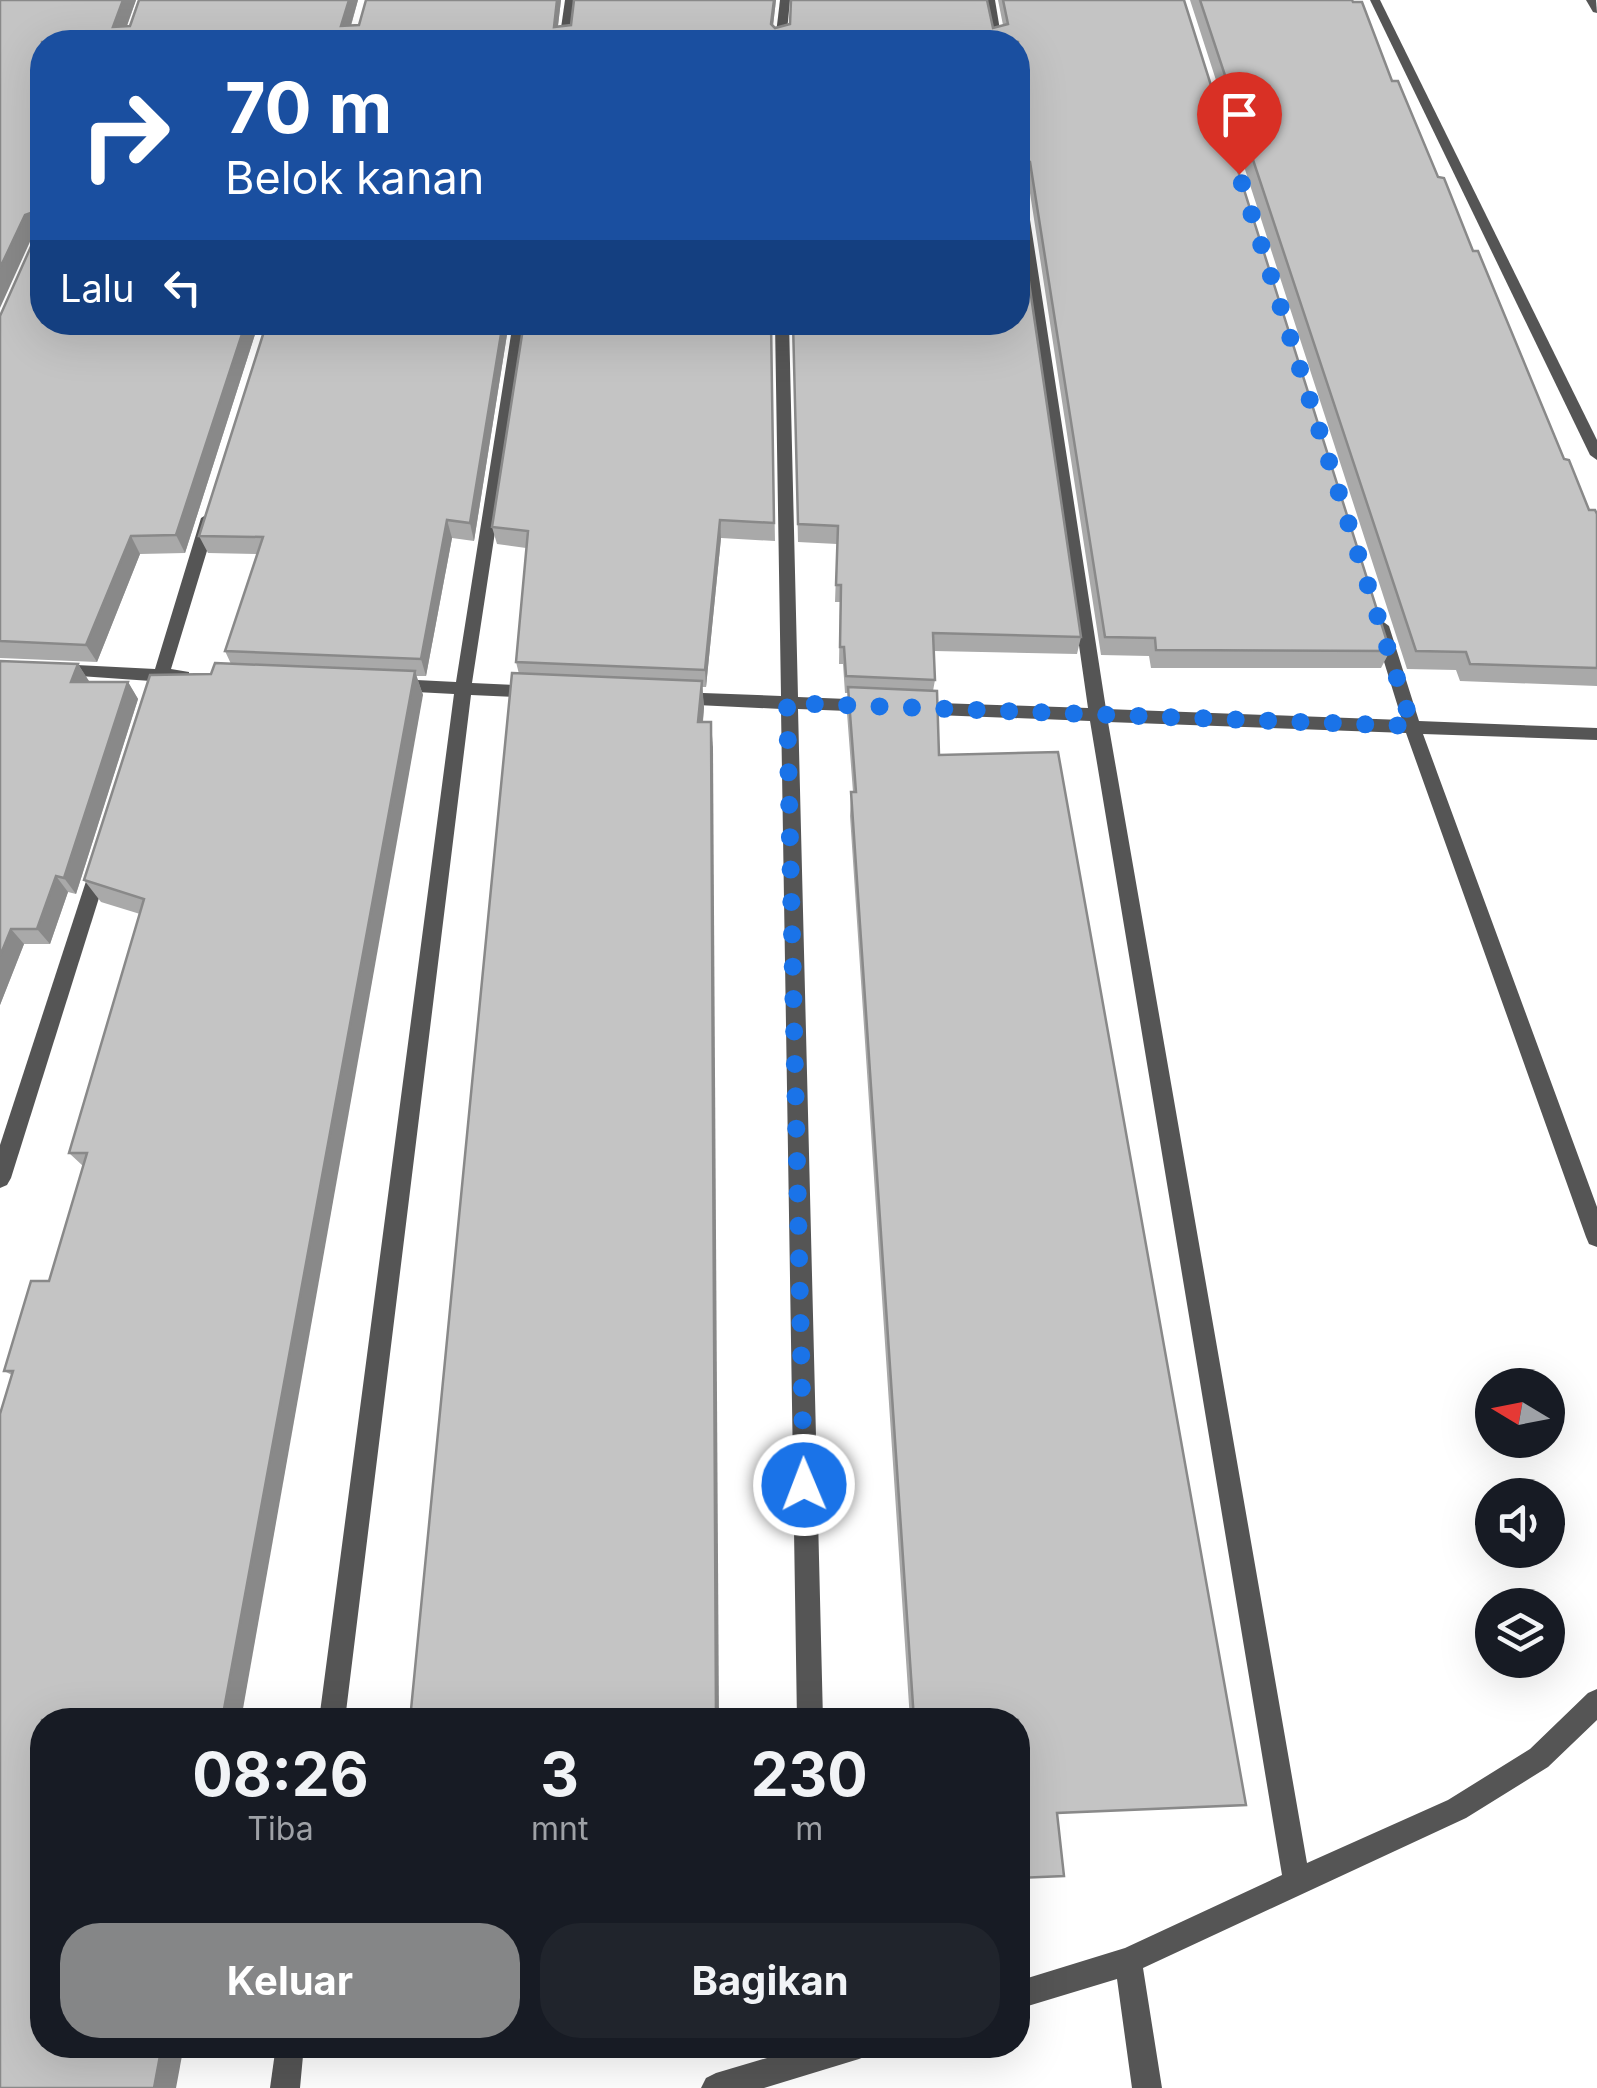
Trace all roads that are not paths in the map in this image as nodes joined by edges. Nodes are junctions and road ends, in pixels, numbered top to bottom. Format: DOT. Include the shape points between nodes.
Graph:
graph roads {
  1 [pos="570,0"];
  2 [pos="786,0"];
  3 [pos="990,0"];
  4 [pos="1375,0"];
  5 [pos="1591,0"];
  6 [pos="1597,10"];
  7 [pos="566,30"];
  8 [pos="782,30"];
  9 [pos="994,30"];
  10 [pos="1030,261"];
  11 [pos="518,335"];
  12 [pos="782,335"];
  13 [pos="1597,455"];
  14 [pos="212,508"];
  15 [pos="1376,612"];
  16 [pos="36,669"];
  17 [pos="161,675"];
  18 [pos="199,676"];
  19 [pos="369,684"];
  20 [pos="463,688"];
  21 [pos="558,692"];
  22 [pos="654,697"];
  23 [pos="787,703"];
  24 [pos="149,712"];
  25 [pos="1098,715"];
  26 [pos="1412,726"];
  27 [pos="1597,734"];
  28 [pos="108,842"];
  29 [pos="0,1178"];
  30 [pos="1597,1237"];
  31 [pos="1597,1702"];
  32 [pos="334,1708"];
  33 [pos="810,1708"];
  34 [pos="1296,1882"];
  35 [pos="1128,1961"];
  36 [pos="1030,1991"];
  37 [pos="288,2058"];
  38 [pos="800,2058"];
  39 [pos="285,2088"];
  40 [pos="716,2088"];
  41 [pos="1147,2088"];
  1 -- 7 [label="street"];
  2 -- 8 [label="street"];
  3 -- 9 [label="street"];
  4 -- 13 [label="street"];
  5 -- 6 [label="street"];
  10 -- 25 [label="street"];
  11 -- 20 [label="street"];
  12 -- 23 [label="street"];
  14 -- 17 [label="street"];
  15 -- 26 [label="street"];
  16 -- 17 [label="street"];
  17 -- 18 [label="street"];
  17 -- 24 [label="street"];
  19 -- 20 [label="street"];
  20 -- 21 [label="street"];
  20 -- 32 [label="street"];
  22 -- 23 [label="street"];
  23 -- 25 [label="street"];
  23 -- 33 [label="street"];
  25 -- 26 [label="street"];
  25 -- 34 [label="street"];
  26 -- 27 [label="street"];
  26 -- 30 [label="street"];
  28 -- 29 [label="street"];
  31 -- 34 [label="street" via="1539,1758 1457,1809"];
  34 -- 35 [label="street"];
  35 -- 36 [label="street"];
  35 -- 41 [label="street"];
  37 -- 39 [label="street"];
  38 -- 40 [label="street"];
}
